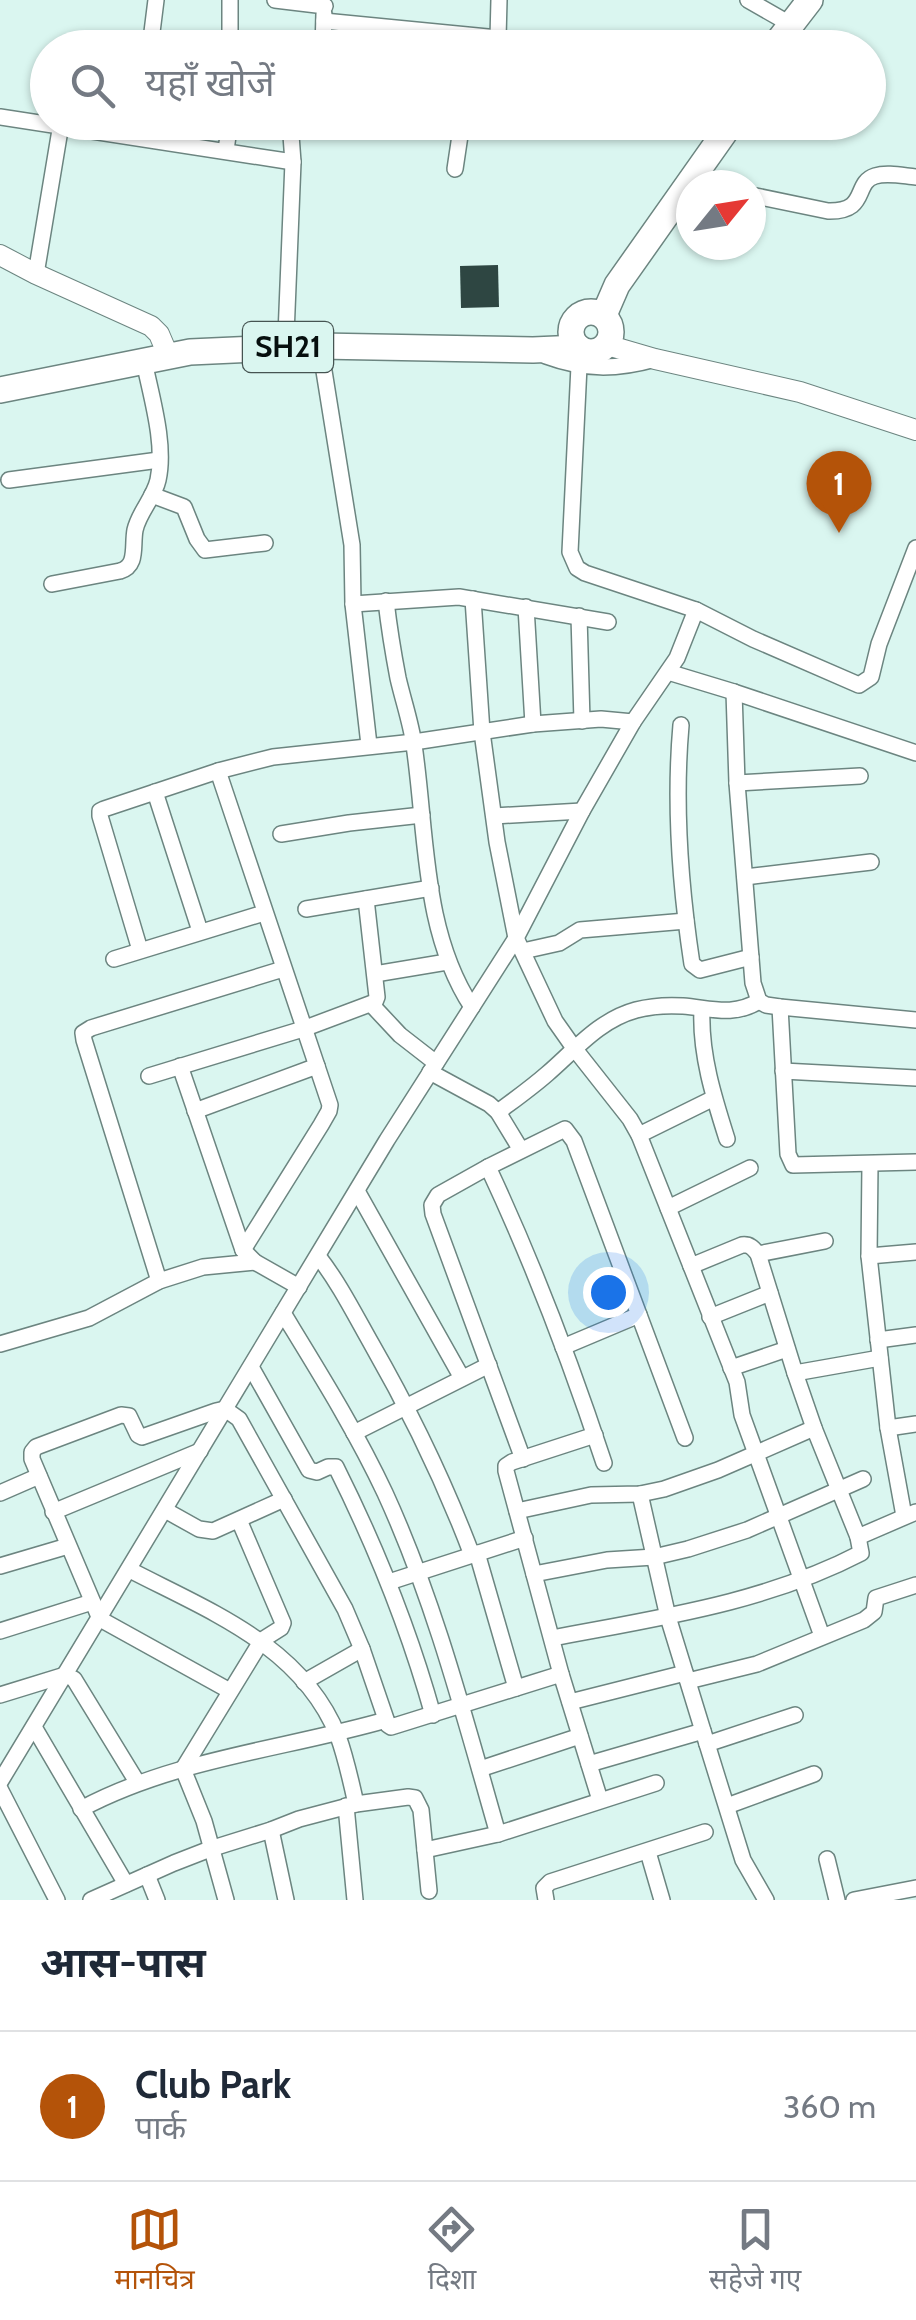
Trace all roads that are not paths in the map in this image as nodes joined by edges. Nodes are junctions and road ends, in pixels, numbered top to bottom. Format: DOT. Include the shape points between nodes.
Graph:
graph roads {
  1 [pos="156,0"];
  2 [pos="230,0"];
  3 [pos="275,0"];
  4 [pos="499,0"];
  5 [pos="748,0"];
  6 [pos="810,0"];
  7 [pos="822,0"];
  8 [pos="324,9"];
  9 [pos="152,30"];
  10 [pos="230,30"];
  11 [pos="417,30"];
  12 [pos="498,30"];
  13 [pos="780,30"];
  14 [pos="791,30"];
  15 [pos="793,30"];
  16 [pos="0,117"];
  17 [pos="30,120"];
  18 [pos="58,140"];
  19 [pos="163,140"];
  20 [pos="227,140"];
  21 [pos="291,140"];
  22 [pos="459,140"];
  23 [pos="705,140"];
  24 [pos="722,140"];
  25 [pos="226,150"];
  26 [pos="293,162"];
  27 [pos="455,169"];
  28 [pos="704,170"];
  29 [pos="916,176"];
  30 [pos="766,198"];
  31 [pos="676,210"];
  32 [pos="0,255"];
  33 [pos="36,274"];
  34 [pos="584,334"];
  35 [pos="286,335"];
  36 [pos="319,341"];
  37 [pos="607,344"];
  38 [pos="159,354"];
  39 [pos="655,359"];
  40 [pos="0,380"];
  41 [pos="0,390"];
  42 [pos="916,430"];
  43 [pos="159,460"];
  44 [pos="8,480"];
  45 [pos="152,495"];
  46 [pos="265,543"];
  47 [pos="916,548"];
  48 [pos="52,584"];
  49 [pos="473,599"];
  50 [pos="386,601"];
  51 [pos="353,604"];
  52 [pos="526,607"];
  53 [pos="696,610"];
  54 [pos="579,616"];
  55 [pos="608,622"];
  56 [pos="668,672"];
  57 [pos="734,692"];
  58 [pos="582,722"];
  59 [pos="633,722"];
  60 [pos="533,724"];
  61 [pos="680,724"];
  62 [pos="482,732"];
  63 [pos="414,742"];
  64 [pos="370,745"];
  65 [pos="916,753"];
  66 [pos="218,771"];
  67 [pos="860,776"];
  68 [pos="736,783"];
  69 [pos="156,792"];
  70 [pos="582,811"];
  71 [pos="422,816"];
  72 [pos="494,816"];
  73 [pos="281,834"];
  74 [pos="871,862"];
  75 [pos="745,877"];
  76 [pos="431,888"];
  77 [pos="366,899"];
  78 [pos="306,909"];
  79 [pos="264,913"];
  80 [pos="686,921"];
  81 [pos="200,932"];
  82 [pos="520,944"];
  83 [pos="140,950"];
  84 [pos="752,957"];
  85 [pos="114,959"];
  86 [pos="447,962"];
  87 [pos="283,970"];
  88 [pos="374,974"];
  89 [pos="758,1001"];
  90 [pos="371,1004"];
  91 [pos="472,1007"];
  92 [pos="780,1008"];
  93 [pos="702,1010"];
  94 [pos="916,1020"];
  95 [pos="303,1029"];
  96 [pos="574,1048"];
  97 [pos="180,1066"];
  98 [pos="316,1066"];
  99 [pos="433,1067"];
  100 [pos="784,1071"];
  101 [pos="149,1076"];
  102 [pos="916,1078"];
  103 [pos="714,1098"];
  104 [pos="195,1112"];
  105 [pos="498,1112"];
  106 [pos="639,1135"];
  107 [pos="728,1140"];
  108 [pos="521,1150"];
  109 [pos="916,1162"];
  110 [pos="870,1164"];
  111 [pos="488,1167"];
  112 [pos="750,1168"];
  113 [pos="357,1191"];
  114 [pos="668,1208"];
  115 [pos="826,1241"];
  116 [pos="916,1252"];
  117 [pos="758,1254"];
  118 [pos="249,1256"];
  119 [pos="318,1256"];
  120 [pos="869,1256"];
  121 [pos="691,1266"];
  122 [pos="160,1281"];
  123 [pos="299,1287"];
  124 [pos="770,1293"];
  125 [pos="283,1314"];
  126 [pos="639,1315"];
  127 [pos="710,1317"];
  128 [pos="916,1335"];
  129 [pos="878,1340"];
  130 [pos="0,1344"];
  131 [pos="563,1347"];
  132 [pos="787,1349"];
  133 [pos="880,1358"];
  134 [pos="488,1365"];
  135 [pos="251,1367"];
  136 [pos="731,1368"];
  137 [pos="795,1373"];
  138 [pos="462,1378"];
  139 [pos="407,1406"];
  140 [pos="225,1409"];
  141 [pos="916,1424"];
  142 [pos="814,1428"];
  143 [pos="888,1428"];
  144 [pos="354,1433"];
  145 [pos="595,1435"];
  146 [pos="685,1438"];
  147 [pos="200,1451"];
  148 [pos="758,1452"];
  149 [pos="523,1458"];
  150 [pos="604,1464"];
  151 [pos="39,1476"];
  152 [pos="863,1478"];
  153 [pos="838,1490"];
  154 [pos="0,1492"];
  155 [pos="640,1494"];
  156 [pos="284,1499"];
  157 [pos="165,1510"];
  158 [pos="517,1511"];
  159 [pos="53,1512"];
  160 [pos="910,1514"];
  161 [pos="778,1516"];
  162 [pos="239,1520"];
  163 [pos="525,1538"];
  164 [pos="858,1538"];
  165 [pos="68,1546"];
  166 [pos="475,1554"];
  167 [pos="654,1557"];
  168 [pos="0,1566"];
  169 [pos="130,1570"];
  170 [pos="418,1572"];
  171 [pos="534,1574"];
  172 [pos="800,1578"];
  173 [pos="389,1582"];
  174 [pos="916,1585"];
  175 [pos="92,1602"];
  176 [pos="668,1617"];
  177 [pos="100,1619"];
  178 [pos="0,1630"];
  179 [pos="822,1636"];
  180 [pos="552,1638"];
  181 [pos="262,1640"];
  182 [pos="362,1649"];
  183 [pos="561,1674"];
  184 [pos="65,1675"];
  185 [pos="687,1676"];
  186 [pos="304,1682"];
  187 [pos="516,1688"];
  188 [pos="230,1691"];
  189 [pos="0,1694"];
  190 [pos="570,1702"];
  191 [pos="461,1706"];
  192 [pos="433,1715"];
  193 [pos="795,1715"];
  194 [pos="386,1720"];
  195 [pos="34,1726"];
  196 [pos="337,1734"];
  197 [pos="580,1736"];
  198 [pos="706,1738"];
  199 [pos="6,1764"];
  200 [pos="589,1764"];
  201 [pos="183,1769"];
  202 [pos="480,1769"];
  203 [pos="814,1774"];
  204 [pos="137,1782"];
  205 [pos="656,1783"];
  206 [pos="0,1785"];
  207 [pos="600,1800"];
  208 [pos="351,1805"];
  209 [pos="726,1806"];
  210 [pos="81,1808"];
  211 [pos="271,1830"];
  212 [pos="704,1832"];
  213 [pos="498,1834"];
  214 [pos="210,1849"];
  215 [pos="425,1850"];
  216 [pos="648,1852"];
  217 [pos="826,1859"];
  218 [pos="148,1874"];
  219 [pos="126,1884"];
  220 [pos="916,1888"];
  221 [pos="429,1891"];
  222 [pos="57,1900"];
  223 [pos="92,1900"];
  224 [pos="156,1900"];
  225 [pos="226,1900"];
  226 [pos="286,1900"];
  227 [pos="355,1900"];
  228 [pos="546,1900"];
  229 [pos="662,1900"];
  230 [pos="766,1900"];
  231 [pos="837,1900"];
  232 [pos="854,1900"];
  1 -- 9 [label="street"];
  2 -- 10 [label="street"];
  3 -- 8 [label="street"];
  4 -- 12 [label="street"];
  5 -- 13 [label="street"];
  6 -- 14 [label="main road"];
  7 -- 15 [label="main road"];
  8 -- 11 [label="street"];
  16 -- 17 [label="street"];
  18 -- 33 [label="street"];
  19 -- 25 [label="street"];
  20 -- 25 [label="street"];
  21 -- 26 [label="street"];
  22 -- 27 [label="street"];
  23 -- 34 [label="main road" via="636,236"];
  24 -- 28 [label="main road"];
  25 -- 26 [label="street"];
  26 -- 35 [label="street"];
  29 -- 30 [label="street" via="871,178 856,202 840,212"];
  31 -- 34 [label="main road"];
  32 -- 33 [label="street"];
  33 -- 38 [label="street" via="151,326 159,334"];
  34 -- 36 [label="main road"];
  34 -- 36 [label="main road, SH21" via="533,350"];
  34 -- 37 [label="main road, SH21" via="591,352"];
  34 -- 39 [label="street" via="622,366"];
  34 -- 53 [label="street" via="572,560 585,573"];
  35 -- 36 [label="main road"];
  35 -- 38 [label="main road"];
  36 -- 38 [label="main road, SH21"];
  36 -- 51 [label="street" via="349,527"];
  37 -- 39 [label="street"];
  38 -- 40 [label="main road"];
  38 -- 41 [label="main road, SH21"];
  38 -- 43 [label="street"];
  39 -- 42 [label="street" via="800,392"];
  43 -- 44 [label="street"];
  43 -- 45 [label="street"];
  45 -- 46 [label="street" via="184,507 205,550"];
  45 -- 48 [label="street" via="136,526 127,569"];
  47 -- 53 [label="street" via="871,677 859,685"];
  49 -- 50 [label="street"];
  49 -- 52 [label="street"];
  49 -- 62 [label="street"];
  50 -- 51 [label="street"];
  50 -- 63 [label="street"];
  51 -- 64 [label="street"];
  52 -- 54 [label="street"];
  52 -- 60 [label="street"];
  53 -- 56 [label="street"];
  54 -- 55 [label="street"];
  54 -- 58 [label="street"];
  56 -- 57 [label="street"];
  56 -- 59 [label="street"];
  57 -- 65 [label="street"];
  57 -- 68 [label="street"];
  58 -- 59 [label="street"];
  58 -- 60 [label="street"];
  59 -- 70 [label="street"];
  60 -- 62 [label="street"];
  61 -- 80 [label="street"];
  62 -- 63 [label="street"];
  62 -- 72 [label="street"];
  63 -- 64 [label="street"];
  63 -- 71 [label="street"];
  64 -- 66 [label="street"];
  66 -- 69 [label="street"];
  66 -- 79 [label="street"];
  67 -- 68 [label="street"];
  68 -- 75 [label="street"];
  69 -- 81 [label="street"];
  69 -- 83 [label="street" via="100,811"];
  70 -- 72 [label="street"];
  70 -- 82 [label="street"];
  71 -- 73 [label="street"];
  71 -- 76 [label="street"];
  72 -- 82 [label="street"];
  74 -- 75 [label="street"];
  75 -- 84 [label="street"];
  76 -- 77 [label="street"];
  76 -- 86 [label="street"];
  77 -- 78 [label="street"];
  77 -- 88 [label="street"];
  79 -- 81 [label="street"];
  79 -- 87 [label="street"];
  80 -- 82 [label="street" via="580,930 559,944"];
  80 -- 84 [label="street" via="695,968"];
  81 -- 83 [label="street"];
  82 -- 91 [label="street"];
  82 -- 96 [label="street"];
  83 -- 85 [label="street"];
  84 -- 89 [label="street"];
  86 -- 88 [label="street"];
  86 -- 91 [label="street"];
  87 -- 95 [label="street"];
  87 -- 122 [label="street" via="84,1034"];
  88 -- 90 [label="street" via="377,996"];
  89 -- 92 [label="street"];
  89 -- 93 [label="street" via="722,1012"];
  90 -- 95 [label="street"];
  90 -- 99 [label="street"];
  91 -- 99 [label="street"];
  92 -- 94 [label="street"];
  92 -- 100 [label="street"];
  93 -- 96 [label="street" via="637,1010"];
  93 -- 103 [label="street"];
  95 -- 97 [label="street"];
  95 -- 98 [label="street"];
  96 -- 105 [label="street"];
  96 -- 106 [label="street"];
  97 -- 101 [label="street"];
  97 -- 104 [label="street"];
  98 -- 104 [label="street"];
  98 -- 118 [label="street" via="329,1111"];
  99 -- 105 [label="street"];
  99 -- 113 [label="street"];
  100 -- 102 [label="street"];
  100 -- 110 [label="street" via="793,1165"];
  103 -- 106 [label="street"];
  103 -- 107 [label="street"];
  104 -- 118 [label="street"];
  105 -- 108 [label="street"];
  106 -- 114 [label="street"];
  108 -- 111 [label="street"];
  108 -- 126 [label="street" via="559,1130 569,1132"];
  109 -- 110 [label="street"];
  110 -- 120 [label="street"];
  111 -- 131 [label="street"];
  111 -- 134 [label="street" via="432,1205"];
  112 -- 114 [label="street"];
  113 -- 119 [label="street"];
  113 -- 138 [label="street"];
  114 -- 121 [label="street"];
  115 -- 117 [label="street"];
  116 -- 120 [label="street"];
  117 -- 121 [label="street" via="742,1245"];
  117 -- 124 [label="street"];
  118 -- 122 [label="street"];
  118 -- 123 [label="street"];
  119 -- 123 [label="street"];
  119 -- 139 [label="street"];
  120 -- 129 [label="street"];
  121 -- 127 [label="street"];
  122 -- 130 [label="street" via="89,1318"];
  123 -- 125 [label="street"];
  124 -- 127 [label="street"];
  124 -- 132 [label="street"];
  125 -- 135 [label="street"];
  125 -- 144 [label="street"];
  126 -- 131 [label="street"];
  126 -- 146 [label="street"];
  127 -- 136 [label="street"];
  128 -- 129 [label="street"];
  129 -- 133 [label="street"];
  131 -- 145 [label="street"];
  132 -- 136 [label="street"];
  132 -- 137 [label="street"];
  133 -- 137 [label="street"];
  133 -- 143 [label="street"];
  134 -- 138 [label="street"];
  134 -- 149 [label="street"];
  135 -- 140 [label="street"];
  135 -- 173 [label="street" via="308,1470 336,1467"];
  136 -- 148 [label="street"];
  137 -- 142 [label="street"];
  138 -- 139 [label="street"];
  139 -- 144 [label="street"];
  139 -- 166 [label="street"];
  140 -- 147 [label="street"];
  140 -- 151 [label="street" via="142,1437 121,1416 36,1447 32,1459"];
  140 -- 156 [label="street" via="238,1419"];
  141 -- 143 [label="street"];
  142 -- 148 [label="street"];
  142 -- 153 [label="street"];
  143 -- 160 [label="street"];
  144 -- 170 [label="street"];
  145 -- 149 [label="street"];
  145 -- 150 [label="street"];
  147 -- 157 [label="street"];
  147 -- 159 [label="street"];
  148 -- 155 [label="street"];
  148 -- 161 [label="street"];
  149 -- 158 [label="street" via="506,1466"];
  151 -- 154 [label="street"];
  151 -- 159 [label="street"];
  152 -- 153 [label="street"];
  153 -- 161 [label="street"];
  153 -- 164 [label="street"];
  155 -- 158 [label="street" via="591,1495"];
  155 -- 167 [label="street"];
  156 -- 162 [label="street"];
  156 -- 182 [label="street"];
  157 -- 162 [label="street" via="206,1532"];
  157 -- 169 [label="street"];
  158 -- 163 [label="street"];
  159 -- 165 [label="street"];
  160 -- 164 [label="street"];
  161 -- 167 [label="street"];
  161 -- 172 [label="street"];
  162 -- 181 [label="street" via="284,1624"];
  163 -- 166 [label="street"];
  163 -- 171 [label="street"];
  164 -- 172 [label="street" via="861,1553"];
  165 -- 168 [label="street"];
  165 -- 175 [label="street"];
  166 -- 170 [label="street"];
  166 -- 187 [label="street"];
  167 -- 171 [label="street"];
  167 -- 176 [label="street"];
  169 -- 177 [label="street"];
  169 -- 181 [label="street"];
  170 -- 173 [label="street"];
  170 -- 191 [label="street"];
  171 -- 180 [label="street"];
  172 -- 176 [label="street"];
  172 -- 179 [label="street"];
  173 -- 192 [label="street"];
  174 -- 179 [label="street" via="880,1595 871,1617"];
  175 -- 177 [label="street"];
  175 -- 178 [label="street"];
  176 -- 180 [label="street"];
  176 -- 185 [label="street"];
  177 -- 184 [label="street"];
  177 -- 188 [label="street"];
  179 -- 185 [label="street" via="757,1664"];
  180 -- 183 [label="street"];
  181 -- 186 [label="street"];
  181 -- 188 [label="street"];
  182 -- 186 [label="street"];
  182 -- 194 [label="street"];
  183 -- 187 [label="street"];
  183 -- 190 [label="street"];
  184 -- 189 [label="street"];
  184 -- 195 [label="street"];
  184 -- 204 [label="street" via="78,1684"];
  185 -- 190 [label="street"];
  185 -- 198 [label="street"];
  186 -- 196 [label="street"];
  187 -- 191 [label="street"];
  188 -- 201 [label="street"];
  190 -- 197 [label="street"];
  191 -- 192 [label="street"];
  191 -- 202 [label="street"];
  192 -- 194 [label="street" via="396,1728"];
  193 -- 198 [label="street"];
  194 -- 196 [label="street"];
  195 -- 199 [label="street"];
  195 -- 210 [label="street"];
  196 -- 201 [label="street"];
  196 -- 208 [label="street"];
  197 -- 200 [label="street"];
  197 -- 202 [label="street"];
  198 -- 200 [label="street"];
  198 -- 209 [label="street"];
  199 -- 206 [label="street"];
  200 -- 207 [label="street"];
  201 -- 204 [label="street"];
  201 -- 214 [label="street"];
  202 -- 213 [label="street"];
  203 -- 209 [label="street"];
  204 -- 210 [label="street"];
  205 -- 207 [label="street"];
  206 -- 222 [label="street"];
  207 -- 213 [label="street"];
  208 -- 211 [label="street"];
  208 -- 215 [label="street" via="415,1798"];
  208 -- 227 [label="street"];
  209 -- 230 [label="street"];
  210 -- 219 [label="street"];
  211 -- 214 [label="street"];
  211 -- 226 [label="street"];
  212 -- 216 [label="street"];
  213 -- 215 [label="street"];
  214 -- 218 [label="street"];
  214 -- 225 [label="street"];
  215 -- 221 [label="street"];
  216 -- 228 [label="street" via="550,1882"];
  216 -- 229 [label="street"];
  217 -- 231 [label="street"];
  218 -- 219 [label="street"];
  218 -- 224 [label="street"];
  219 -- 223 [label="street"];
  220 -- 232 [label="street"];
}
